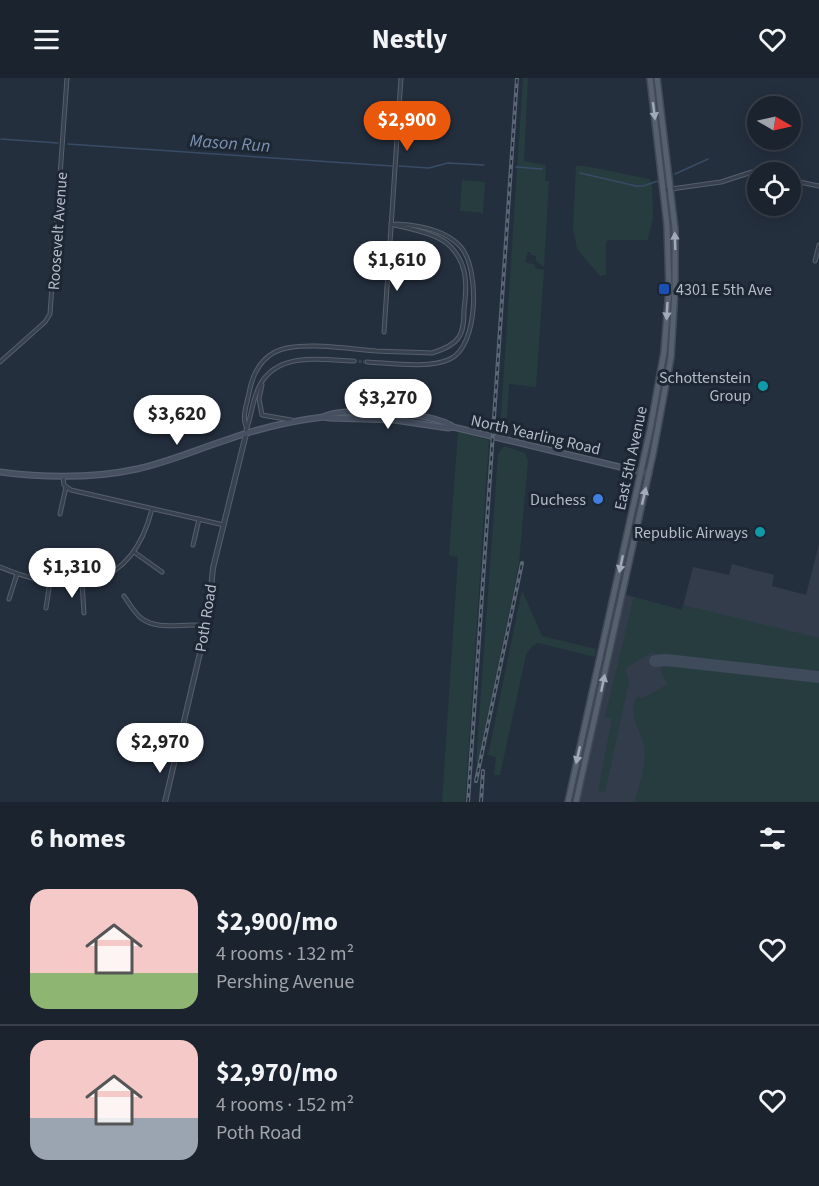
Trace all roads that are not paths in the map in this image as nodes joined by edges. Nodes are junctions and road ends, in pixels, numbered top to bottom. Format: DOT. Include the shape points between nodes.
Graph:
graph roads {
  1 [pos="67,78"];
  2 [pos="401,78"];
  3 [pos="650,78"];
  4 [pos="657,78"];
  5 [pos="747,174"];
  6 [pos="801,182"];
  7 [pos="819,186"];
  8 [pos="671,189"];
  9 [pos="664,190"];
  10 [pos="391,224"];
  11 [pos="819,245"];
  12 [pos="815,261"];
  13 [pos="384,332"];
  14 [pos="354,361"];
  15 [pos="0,362"];
  16 [pos="367,362"];
  17 [pos="262,383"];
  18 [pos="295,421"];
  19 [pos="246,431"];
  20 [pos="0,472"];
  21 [pos="641,472"];
  22 [pos="649,474"];
  23 [pos="63,477"];
  24 [pos="66,487"];
  25 [pos="152,508"];
  26 [pos="60,514"];
  27 [pos="199,519"];
  28 [pos="224,525"];
  29 [pos="193,545"];
  30 [pos="134,552"];
  31 [pos="0,567"];
  32 [pos="162,572"];
  33 [pos="17,574"];
  34 [pos="50,582"];
  35 [pos="82,583"];
  36 [pos="124,596"];
  37 [pos="9,599"];
  38 [pos="46,608"];
  39 [pos="84,613"];
  40 [pos="206,626"];
  41 [pos="165,802"];
  42 [pos="568,802"];
  43 [pos="576,802"];
  1 -- 15 [label="street, Roosevelt Avenue" via="50,314"];
  2 -- 10 [label="street"];
  3 -- 9 [label="main road, East 5th Avenue, one-way"];
  4 -- 8 [label="main road, East 5th Avenue"];
  5 -- 8 [label="street" via="721,182"];
  6 -- 7 [label="street"];
  8 -- 9 [label="street"];
  22 -- 8 [label="main road, East 5th Avenue, one-way" via="673,340 675,246"];
  9 -- 21 [label="main road, East 5th Avenue, one-way" via="669,258 667,323 661,377"];
  10 -- 13 [label="street"];
  10 -- 16 [label="street" via="434,230 461,247 474,283 470,329 462,351 443,362"];
  10 -- 19 [label="street" via="442,240 459,259 466,280 459,336 443,350 432,353 321,346 278,350 266,358 250,385"];
  11 -- 12 [label="street"];
  14 -- 17 [label="street" via="286,361 268,373"];
  17 -- 18 [label="street" via="262,415"];
  17 -- 19 [label="street"];
  18 -- 19 [label="main road, North Yearling Road"];
  18 -- 21 [label="main road, North Yearling Road" via="340,412 430,418 453,427"];
  19 -- 23 [label="main road, North Yearling Road" via="176,459 137,469"];
  19 -- 28 [label="street, Poth Road"];
  20 -- 23 [label="main road, North Yearling Road"];
  21 -- 22 [label="main road, North Yearling Road"];
  21 -- 42 [label="main road, East 5th Avenue, one-way"];
  43 -- 22 [label="main road, East 5th Avenue, one-way"];
  23 -- 24 [label="street"];
  24 -- 25 [label="street"];
  24 -- 26 [label="street"];
  25 -- 27 [label="street"];
  25 -- 30 [label="street"];
  27 -- 28 [label="street"];
  27 -- 29 [label="street"];
  28 -- 40 [label="street, Poth Road" via="212,574"];
  30 -- 32 [label="street"];
  30 -- 35 [label="street" via="104,578"];
  31 -- 33 [label="street"];
  33 -- 34 [label="street"];
  33 -- 37 [label="street"];
  34 -- 35 [label="street"];
  34 -- 38 [label="street"];
  35 -- 39 [label="street"];
  36 -- 40 [label="street" via="148,622"];
  40 -- 41 [label="street, Poth Road"];
}
